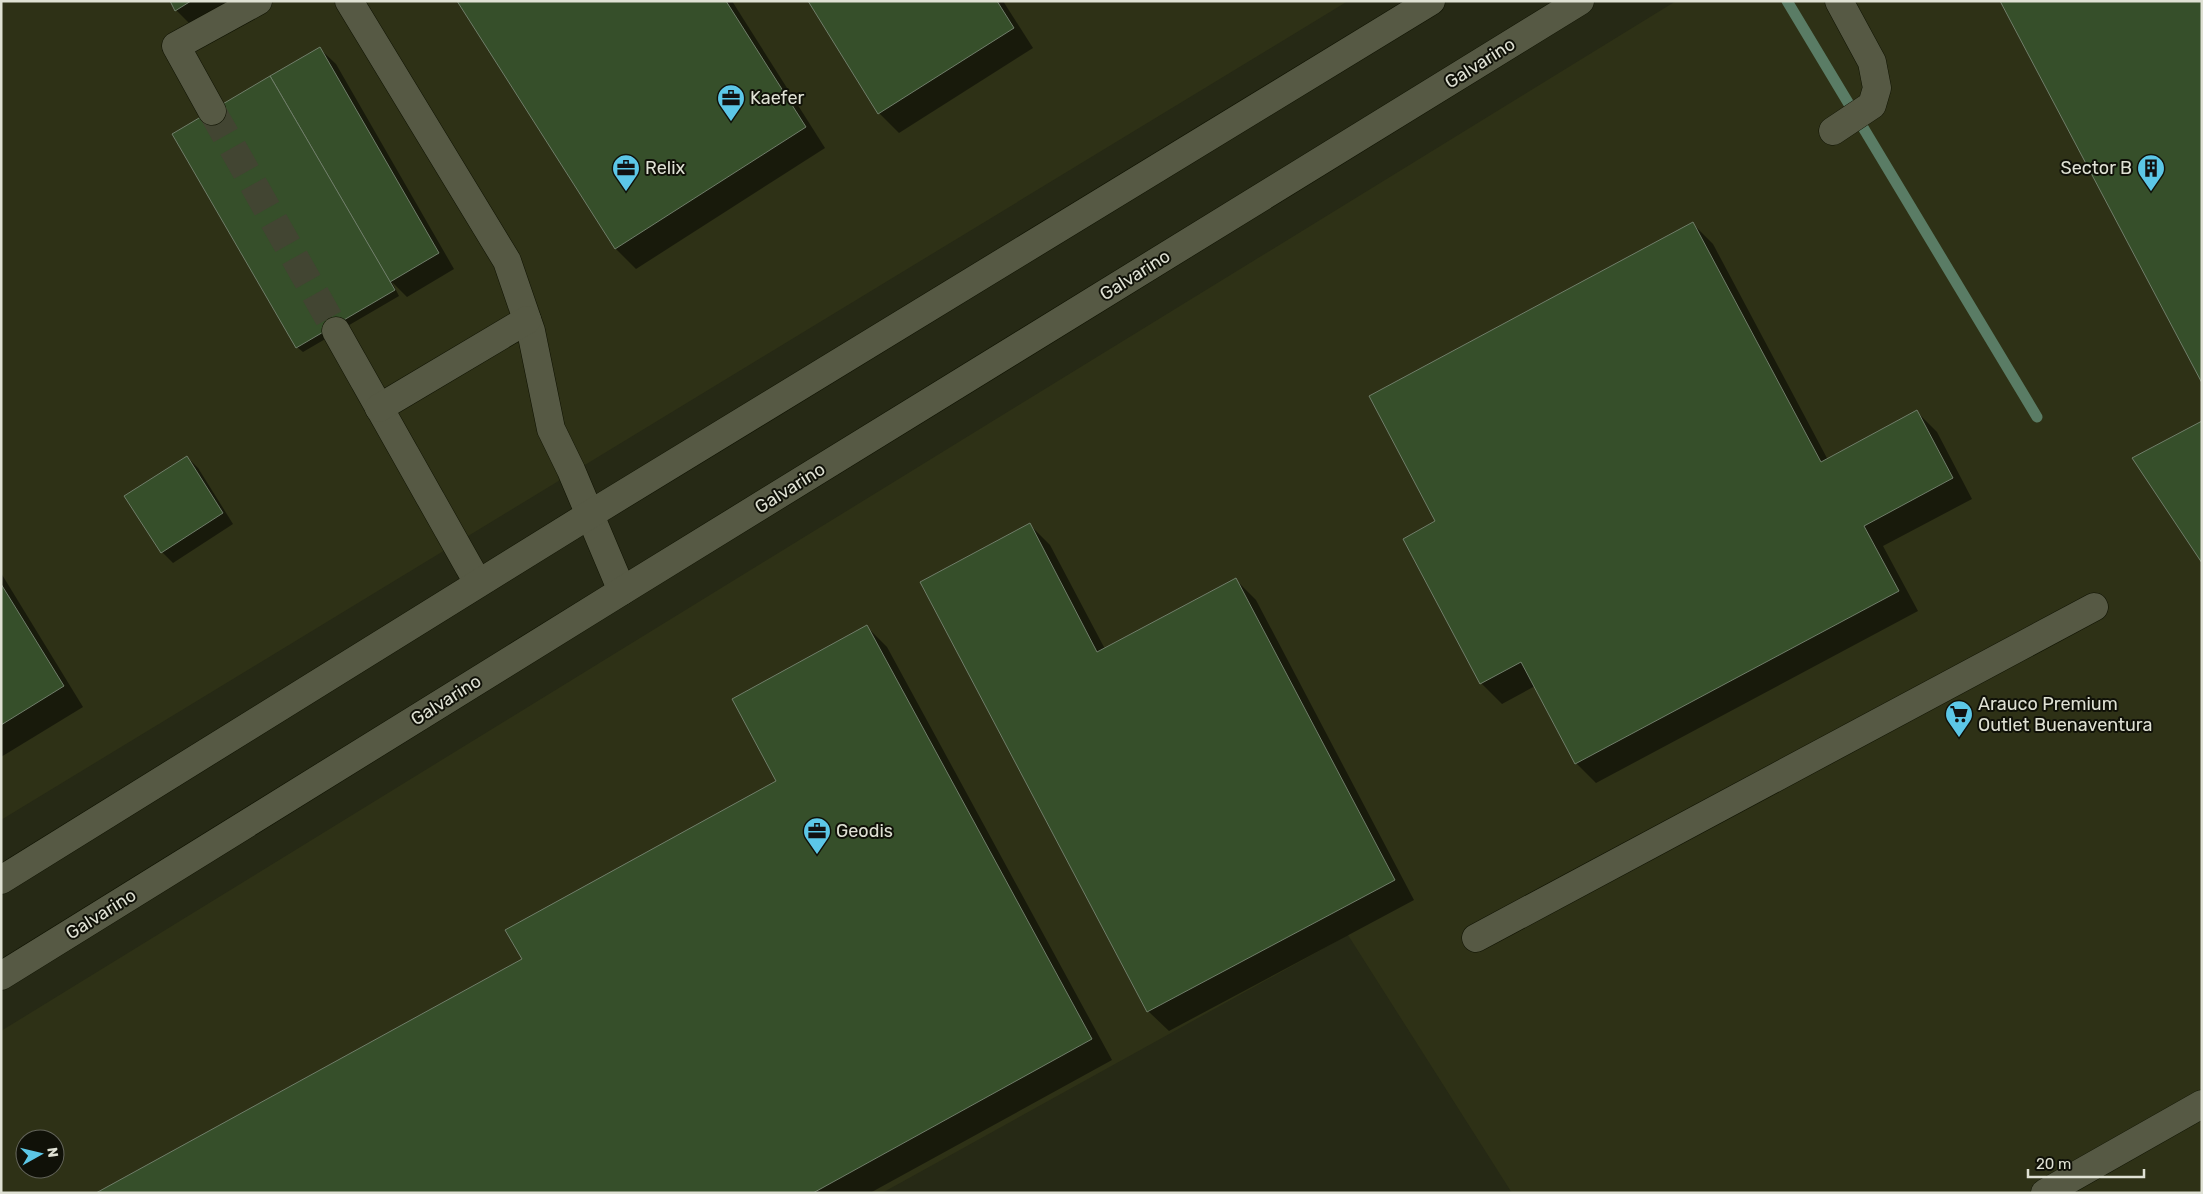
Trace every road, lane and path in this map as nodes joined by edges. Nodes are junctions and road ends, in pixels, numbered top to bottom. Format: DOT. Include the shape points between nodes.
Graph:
graph roads {
  1 [pos="258,1"];
  2 [pos="349,1"];
  3 [pos="1431,1"];
  4 [pos="1580,1"];
  5 [pos="1839,1"];
  6 [pos="212,111"];
  7 [pos="1833,131"];
  8 [pos="528,320"];
  9 [pos="336,331"];
  10 [pos="379,408"];
  11 [pos="589,515"];
  12 [pos="478,583"];
  13 [pos="622,591"];
  14 [pos="2094,607"];
  15 [pos="1,880"];
  16 [pos="1476,938"];
  17 [pos="1,976"];
  18 [pos="2202,1104"];
  19 [pos="2045,1193"];
  1 -- 6 [label="street" via="176,46"];
  2 -- 8 [label="street" via="507,260"];
  3 -- 11 [label="street"];
  4 -- 13 [label="street, Galvarino"];
  5 -- 7 [label="street" via="1872,62 1877,88 1872,105"];
  8 -- 10 [label="street"];
  8 -- 11 [label="street" via="551,429"];
  9 -- 10 [label="street"];
  10 -- 12 [label="street"];
  11 -- 12 [label="street"];
  11 -- 13 [label="street"];
  12 -- 15 [label="street"];
  13 -- 17 [label="street, Galvarino"];
  14 -- 16 [label="street"];
  18 -- 19 [label="street"];
}
